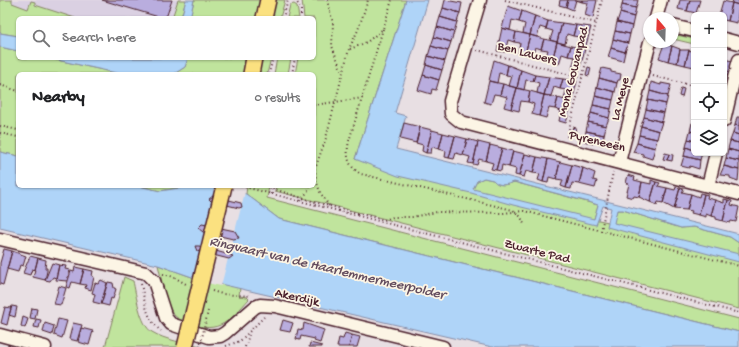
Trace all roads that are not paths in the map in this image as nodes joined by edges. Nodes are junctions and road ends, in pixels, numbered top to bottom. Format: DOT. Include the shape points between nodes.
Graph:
graph roads {
  1 [pos="268,0"];
  2 [pos="480,0"];
  3 [pos="661,0"];
  4 [pos="658,12"];
  5 [pos="264,16"];
  6 [pos="679,27"];
  7 [pos="691,30"];
  8 [pos="727,40"];
  9 [pos="739,43"];
  10 [pos="648,48"];
  11 [pos="254,60"];
  12 [pos="737,67"];
  13 [pos="251,72"];
  14 [pos="727,108"];
  15 [pos="715,156"];
  16 [pos="617,162"];
  17 [pos="708,186"];
  18 [pos="224,188"];
  19 [pos="739,194"];
  20 [pos="0,239"];
  21 [pos="0,334"];
  22 [pos="45,347"];
  23 [pos="185,347"];
  24 [pos="444,347"];
  1 -- 5 [label="main road"];
  2 -- 16 [label="street, Pyreneeën" via="450,101 451,114 461,122"];
  3 -- 4 [label="street"];
  6 -- 7 [label="street"];
  8 -- 9 [label="street"];
  10 -- 16 [label="street, La Meye"];
  11 -- 13 [label="main road"];
  12 -- 14 [label="street"];
  15 -- 17 [label="street"];
  16 -- 17 [label="street, Pyreneeën"];
  17 -- 19 [label="street, Pyreneeën"];
  18 -- 23 [label="main road, bridge"];
  20 -- 24 [label="street, Akerdijk" via="146,273 154,281 170,324 209,337 225,333 249,310 260,305 275,306"];
  21 -- 22 [label="street"];
}
